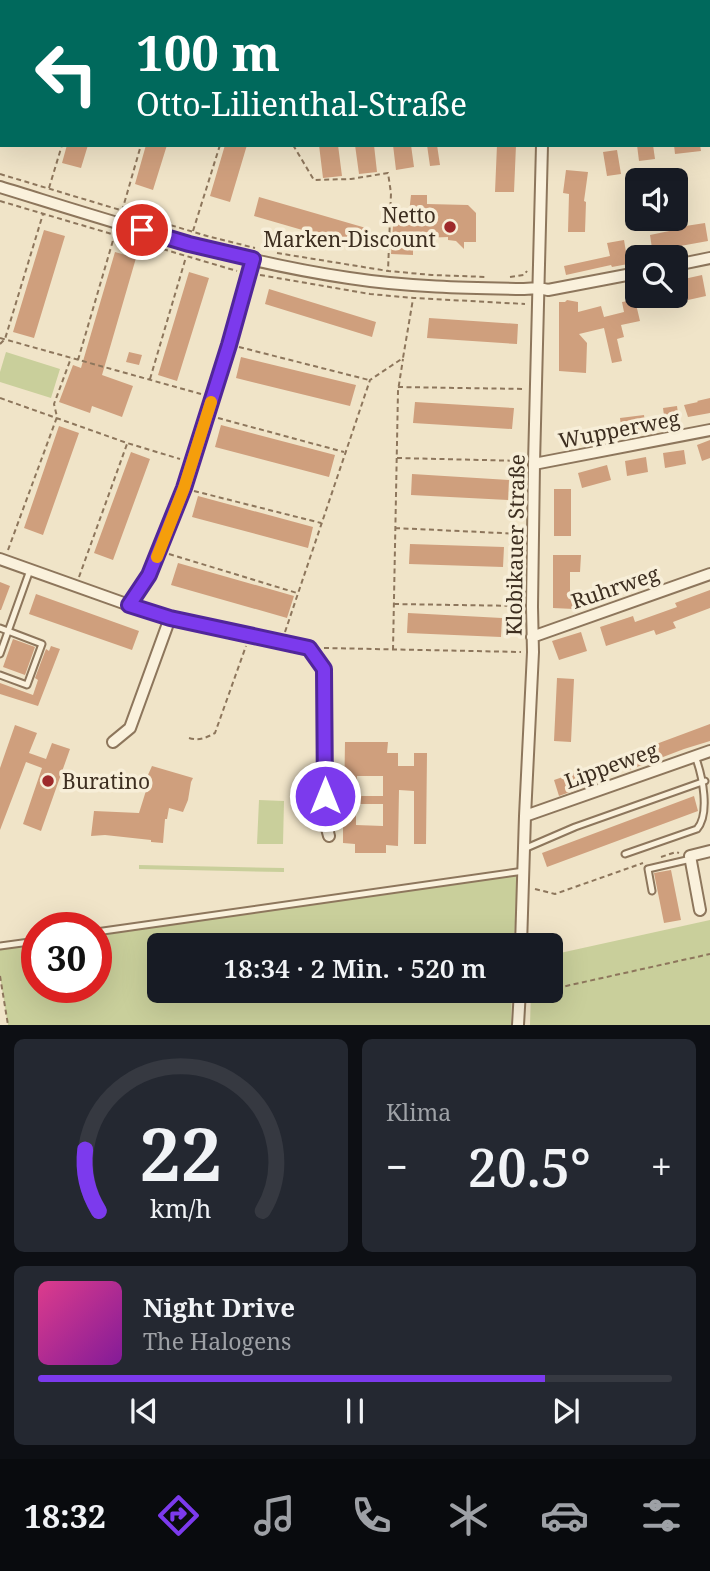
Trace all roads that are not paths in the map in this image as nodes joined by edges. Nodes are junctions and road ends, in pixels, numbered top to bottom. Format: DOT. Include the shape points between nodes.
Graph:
graph roads {
  1 [pos="542,147"];
  2 [pos="0,187"];
  3 [pos="255,254"];
  4 [pos="710,258"];
  5 [pos="688,263"];
  6 [pos="625,275"];
  7 [pos="539,288"];
  8 [pos="710,430"];
  9 [pos="534,464"];
  10 [pos="2,560"];
  11 [pos="30,570"];
  12 [pos="710,574"];
  13 [pos="129,605"];
  14 [pos="170,618"];
  15 [pos="0,628"];
  16 [pos="8,631"];
  17 [pos="532,637"];
  18 [pos="0,654"];
  19 [pos="0,675"];
  20 [pos="113,742"];
  21 [pos="710,751"];
  22 [pos="695,756"];
  23 [pos="705,780"];
  24 [pos="525,817"];
  25 [pos="329,836"];
  26 [pos="524,849"];
  27 [pos="710,851"];
  28 [pos="625,853"];
  29 [pos="691,858"];
  30 [pos="524,871"];
  31 [pos="652,891"];
  32 [pos="700,910"];
  33 [pos="112,931"];
  34 [pos="521,933"];
  35 [pos="21,943"];
  36 [pos="0,946"];
  37 [pos="519,1003"];
  38 [pos="518,1025"];
  1 -- 7 [label="street, Klobikauer Straße"];
  2 -- 3 [label="street" via="189,244"];
  3 -- 7 [label="street" via="347,278 414,286"];
  3 -- 13 [label="street" via="184,488 149,575"];
  4 -- 5 [label="street"];
  6 -- 7 [label="street"];
  7 -- 9 [label="street, Klobikauer Straße"];
  8 -- 9 [label="street, Wupperweg"];
  9 -- 17 [label="street, Klobikauer Straße"];
  10 -- 11 [label="street"];
  11 -- 13 [label="street"];
  11 -- 16 [label="lane"];
  12 -- 17 [label="street, Ruhrweg"];
  13 -- 14 [label="street"];
  14 -- 20 [label="street" via="130,728"];
  14 -- 25 [label="street" via="309,648 324,669 325,821"];
  15 -- 16 [label="lane"];
  16 -- 18 [label="lane"];
  16 -- 19 [label="lane" via="42,644 27,685"];
  17 -- 24 [label="street, Klobikauer Straße"];
  21 -- 22 [label="street, Lippeweg"];
  22 -- 23 [label="lane"];
  22 -- 24 [label="street, Lippeweg"];
  23 -- 26 [label="lane"];
  23 -- 28 [label="lane" via="710,812 703,825"];
  24 -- 26 [label="street, Klobikauer Straße"];
  26 -- 30 [label="street, Klobikauer Straße"];
  27 -- 29 [label="street"];
  29 -- 31 [label="lane" via="648,869"];
  29 -- 32 [label="street"];
  30 -- 33 [label="lane"];
  30 -- 34 [label="street, Klobikauer Straße"];
  35 -- 36 [label="lane"];
  37 -- 38 [label="street"];
}
